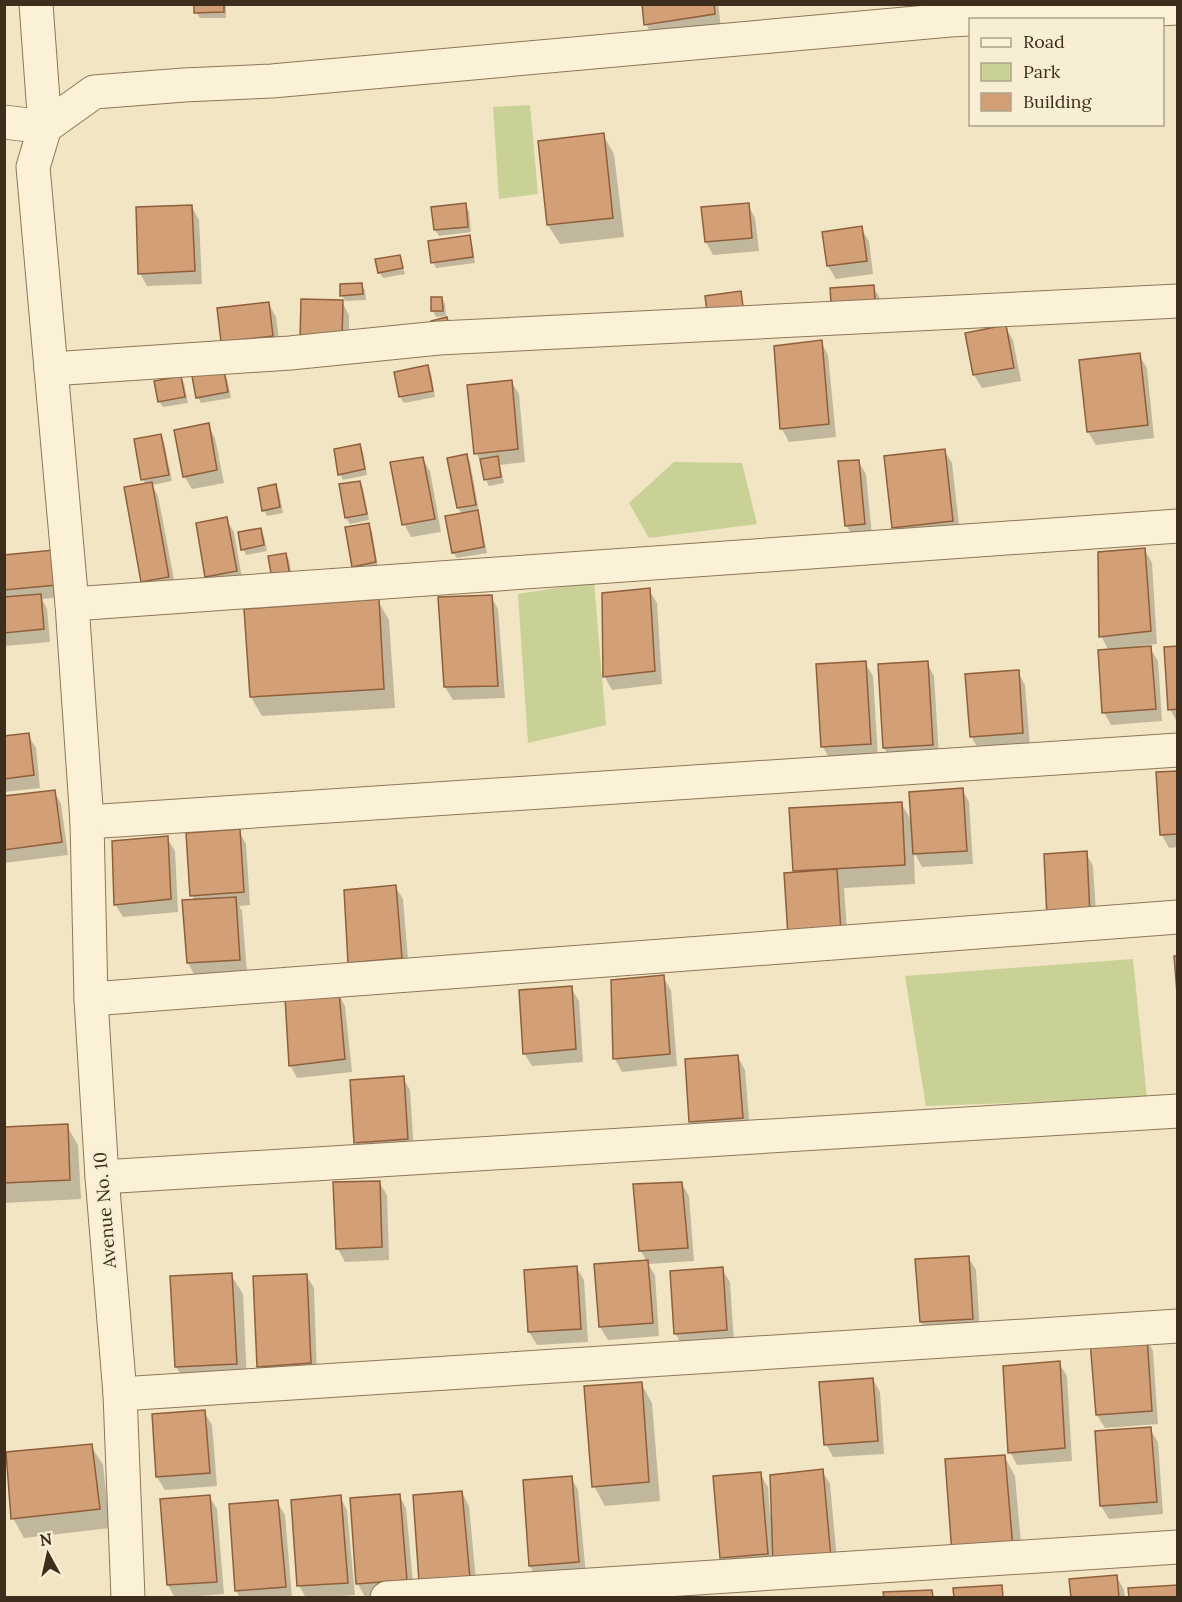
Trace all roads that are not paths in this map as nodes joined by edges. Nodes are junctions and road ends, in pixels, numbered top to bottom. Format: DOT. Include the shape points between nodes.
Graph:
graph roads {
  1 [pos="36,4"];
  2 [pos="1178,8"];
  3 [pos="988,18"];
  4 [pos="969,19"];
  5 [pos="4,122"];
  6 [pos="45,127"];
  7 [pos="1178,301"];
  8 [pos="51,369"];
  9 [pos="1178,526"];
  10 [pos="72,604"];
  11 [pos="1178,750"];
  12 [pos="87,822"];
  13 [pos="1178,917"];
  14 [pos="91,999"];
  15 [pos="1178,1111"];
  16 [pos="102,1177"];
  17 [pos="1178,1326"];
  18 [pos="120,1394"];
  19 [pos="1178,1547"];
  20 [pos="128,1598"];
  21 [pos="387,1598"];
  1 -- 6 [label="street"];
  2 -- 3 [label="street"];
  4 -- 6 [label="street" via="272,81 94,92"];
  5 -- 6 [label="street"];
  6 -- 8 [label="street, Avenue No. 10" via="33,167"];
  7 -- 8 [label="street" via="440,338"];
  8 -- 10 [label="street, Avenue No. 10"];
  9 -- 10 [label="street"];
  10 -- 12 [label="street, Avenue No. 10"];
  11 -- 12 [label="street"];
  12 -- 14 [label="street, Avenue No. 10"];
  13 -- 14 [label="street"];
  14 -- 16 [label="street, Avenue No. 10"];
  15 -- 16 [label="street"];
  16 -- 18 [label="street, Avenue No. 10"];
  17 -- 18 [label="street"];
  18 -- 20 [label="street, Avenue No. 10"];
  19 -- 21 [label="street"];
}
